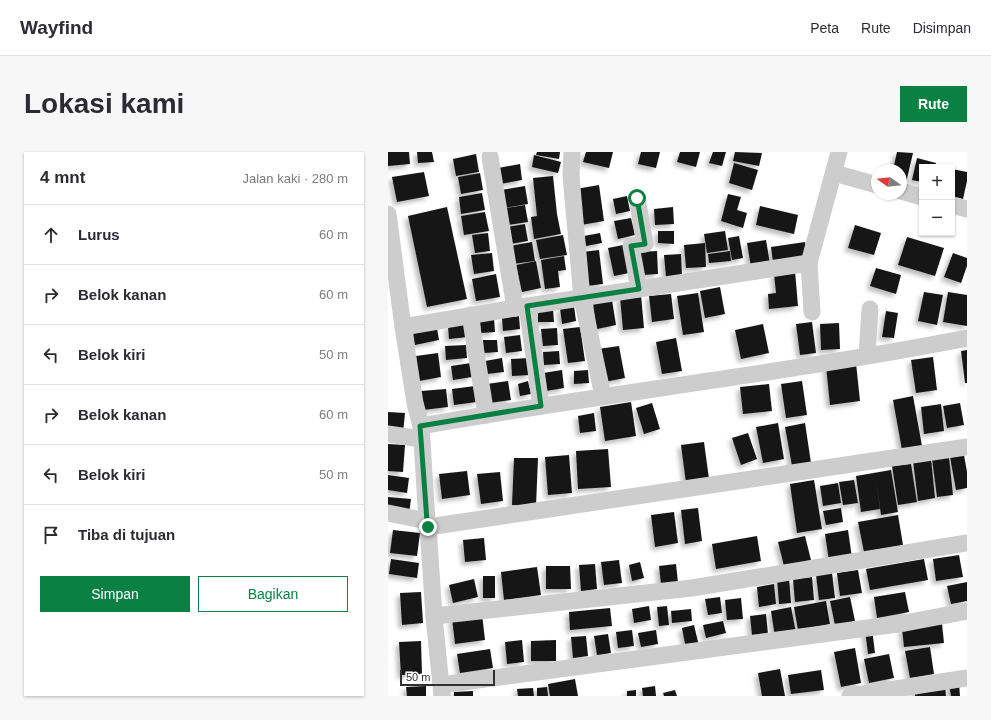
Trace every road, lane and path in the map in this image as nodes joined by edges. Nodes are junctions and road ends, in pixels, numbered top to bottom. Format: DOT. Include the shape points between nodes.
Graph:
graph roads {
  1 [pos="572,152"];
  2 [pos="839,152"];
  3 [pos="490,157"];
  4 [pos="834,173"];
  5 [pos="871,183"];
  6 [pos="907,193"];
  7 [pos="919,196"];
  8 [pos="637,198"];
  9 [pos="955,206"];
  10 [pos="967,209"];
  11 [pos="388,214"];
  12 [pos="809,263"];
  13 [pos="639,289"];
  14 [pos="582,298"];
  15 [pos="521,307"];
  16 [pos="870,309"];
  17 [pos="394,310"];
  18 [pos="812,312"];
  19 [pos="470,315"];
  20 [pos="403,327"];
  21 [pos="967,338"];
  22 [pos="867,355"];
  23 [pos="603,396"];
  24 [pos="541,406"];
  25 [pos="486,415"];
  26 [pos="421,433"];
  27 [pos="388,434"];
  28 [pos="967,447"];
  29 [pos="388,513"];
  30 [pos="428,524"];
  31 [pos="967,543"];
  32 [pos="967,611"];
  33 [pos="434,616"];
  34 [pos="967,678"];
  35 [pos="442,690"];
  36 [pos="850,696"];
  1 -- 14 [label="street" via="571,176"];
  2 -- 4 [label="street"];
  3 -- 15 [label="street"];
  4 -- 5 [label="street"];
  4 -- 12 [label="street"];
  6 -- 7 [label="street"];
  8 -- 13 [label="street" via="645,244 631,246"];
  9 -- 10 [label="street"];
  11 -- 17 [label="street"];
  12 -- 13 [label="street"];
  12 -- 18 [label="street"];
  13 -- 14 [label="street"];
  14 -- 15 [label="street"];
  14 -- 23 [label="street"];
  15 -- 19 [label="street"];
  15 -- 24 [label="street"];
  16 -- 22 [label="street"];
  17 -- 20 [label="street"];
  19 -- 20 [label="street"];
  19 -- 25 [label="street"];
  20 -- 26 [label="street"];
  21 -- 22 [label="street"];
  22 -- 23 [label="street"];
  23 -- 24 [label="street"];
  24 -- 25 [label="street"];
  25 -- 26 [label="street"];
  26 -- 27 [label="street"];
  26 -- 30 [label="street"];
  28 -- 30 [label="street"];
  29 -- 30 [label="street"];
  30 -- 33 [label="street"];
  31 -- 33 [label="street" via="692,588"];
  32 -- 35 [label="street" via="897,624"];
  33 -- 35 [label="street"];
  34 -- 36 [label="street"];
}
